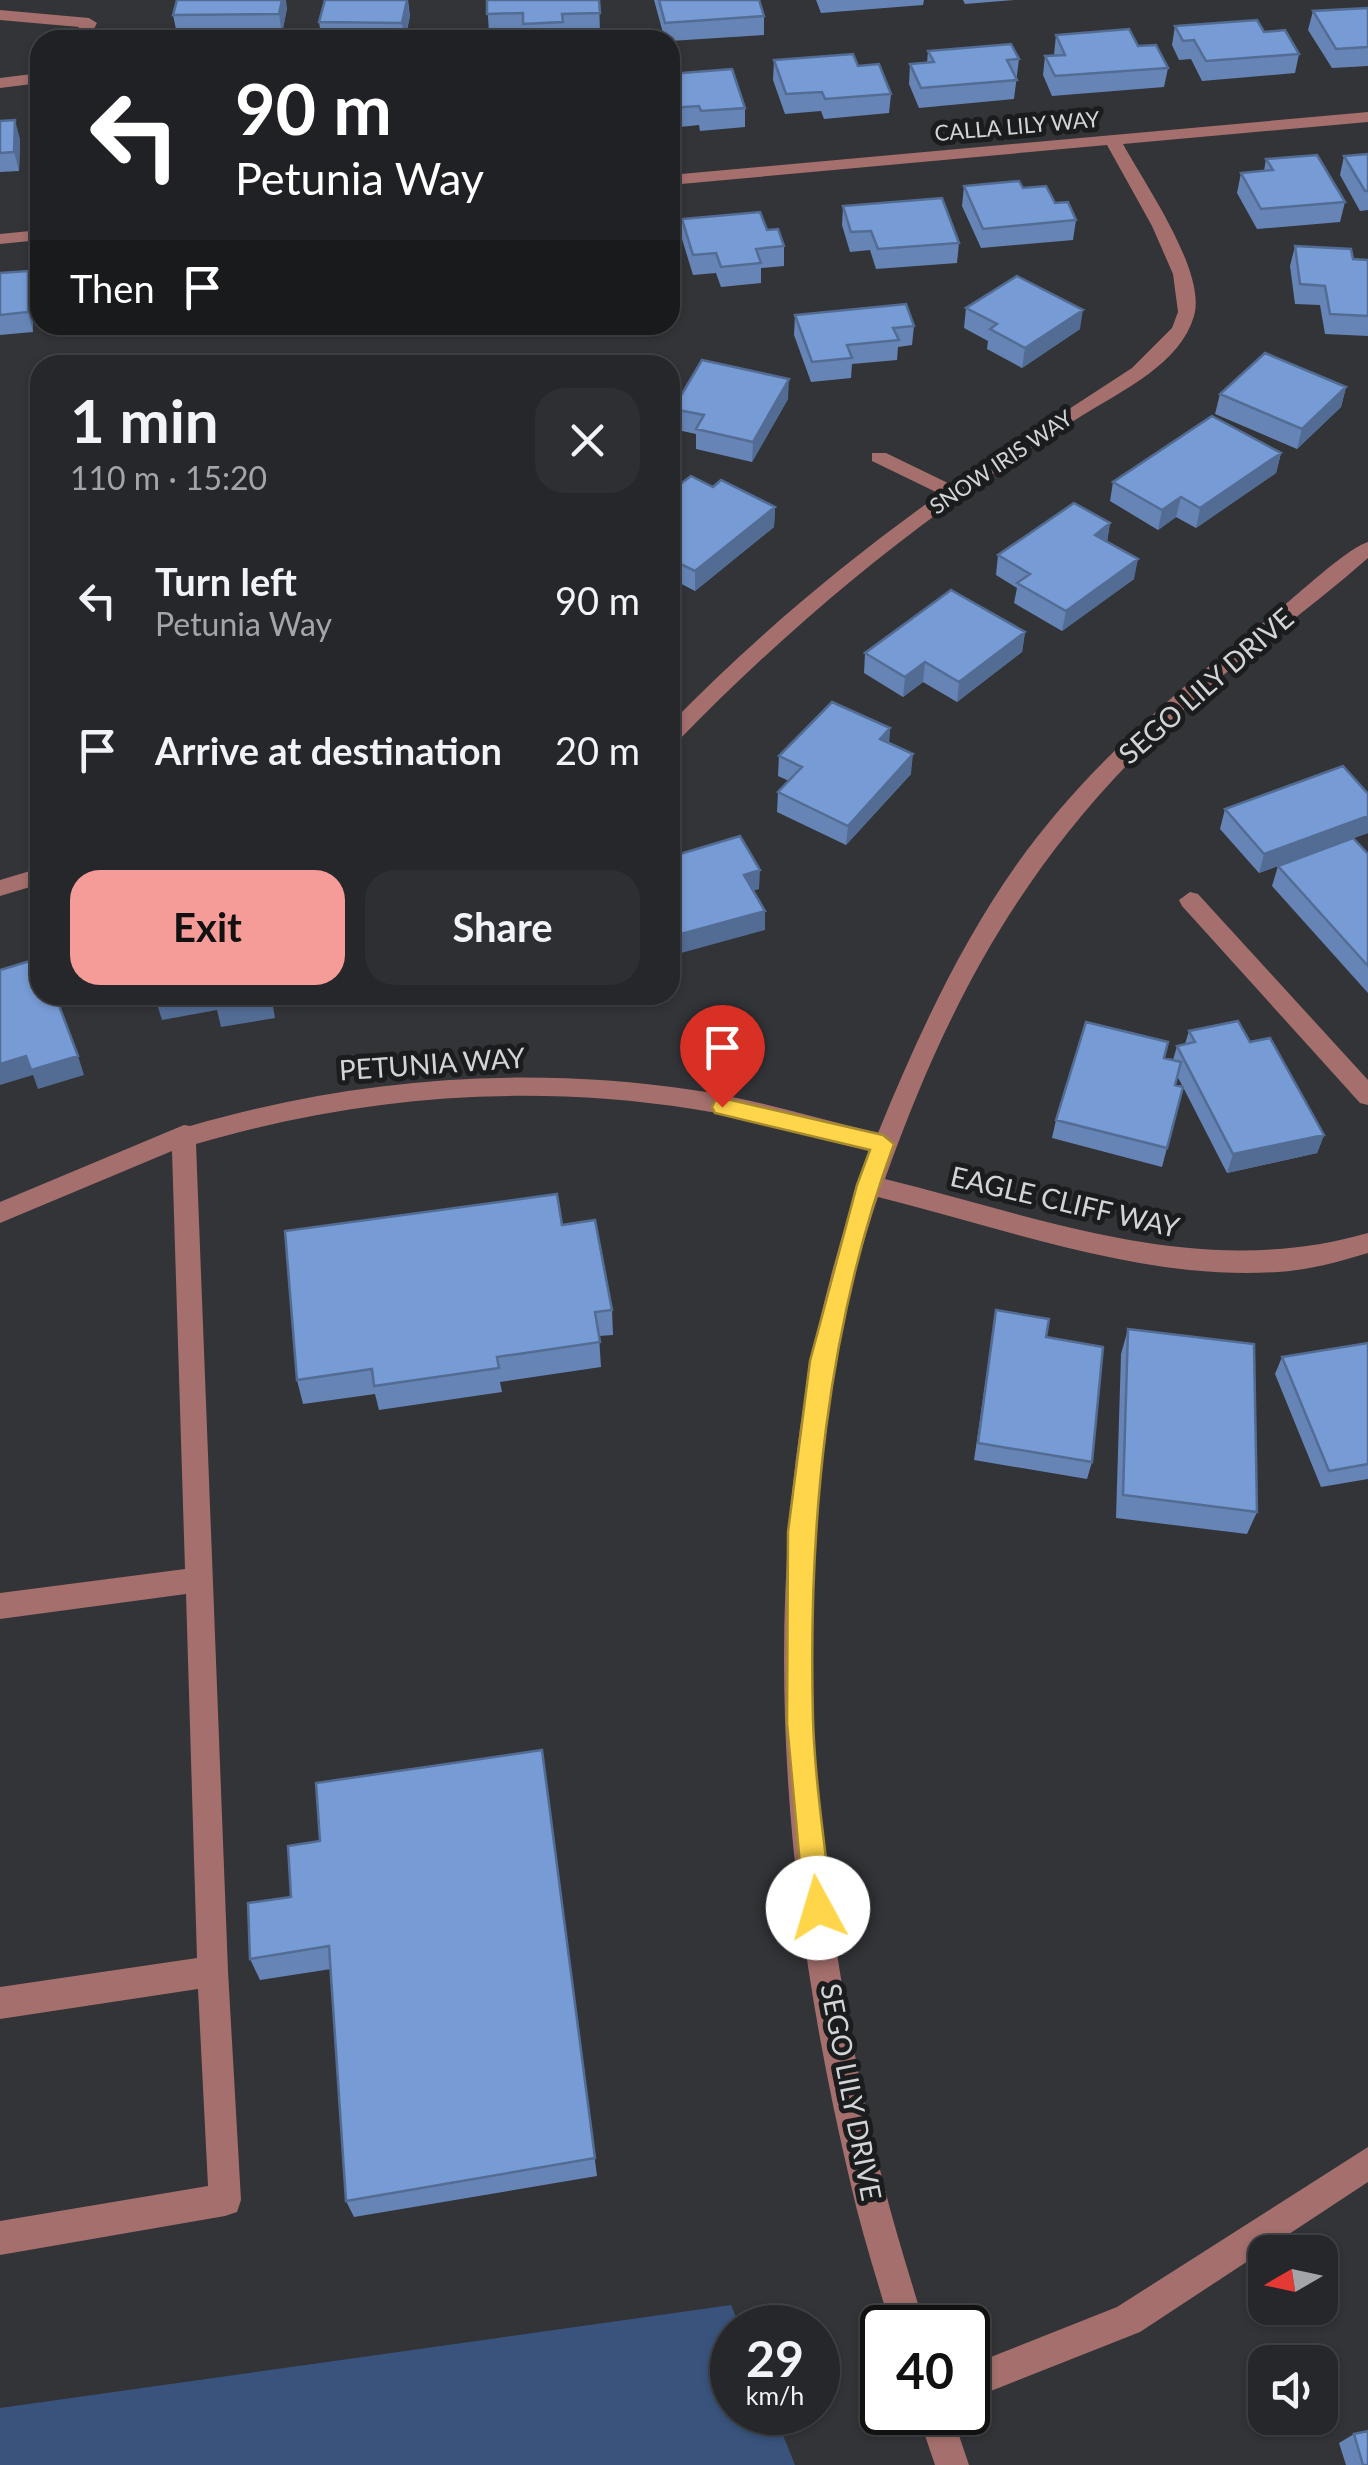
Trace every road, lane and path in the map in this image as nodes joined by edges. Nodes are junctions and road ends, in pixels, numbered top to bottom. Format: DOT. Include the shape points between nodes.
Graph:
graph roads {
  1 [pos="0,15"];
  2 [pos="85,30"];
  3 [pos="30,79"];
  4 [pos="0,83"];
  5 [pos="1368,117"];
  6 [pos="1113,140"];
  7 [pos="680,179"];
  8 [pos="30,236"];
  9 [pos="0,238"];
  10 [pos="879,457"];
  11 [pos="954,493"];
  12 [pos="1368,548"];
  13 [pos="680,726"];
  14 [pos="30,879"];
  15 [pos="0,888"];
  16 [pos="1190,900"];
  17 [pos="1368,1096"];
  18 [pos="184,1134"];
  19 [pos="883,1144"];
  20 [pos="868,1185"];
  21 [pos="0,1214"];
  22 [pos="1368,1242"];
  23 [pos="199,1580"];
  24 [pos="0,1606"];
  25 [pos="212,1971"];
  26 [pos="0,2002"];
  27 [pos="1368,2163"];
  28 [pos="0,2238"];
  29 [pos="901,2305"];
  30 [pos="990,2374"];
  31 [pos="942,2435"];
  32 [pos="952,2465"];
  1 -- 2 [label="street" via="89,23"];
  3 -- 4 [label="street"];
  5 -- 6 [label="street, CALLA LILY WAY"];
  6 -- 7 [label="street, CALLA LILY WAY"];
  6 -- 11 [label="street, SNOW IRIS WAY" via="1184,277 1188,309 1182,327 1132,376"];
  8 -- 9 [label="street"];
  10 -- 11 [label="street"];
  11 -- 13 [label="street, SNOW IRIS WAY" via="830,584"];
  12 -- 19 [label="street, SEGO LILY DRIVE" via="1138,740 1042,846 956,983"];
  14 -- 15 [label="street"];
  16 -- 17 [label="street"];
  18 -- 19 [label="street, PETUNIA WAY" via="299,1104 417,1089 546,1087 692,1100"];
  18 -- 21 [label="street, PETUNIA WAY" via="79,1174"];
  18 -- 23 [label="street"];
  19 -- 20 [label="street, SEGO LILY DRIVE"];
  20 -- 22 [label="street, EAGLE CLIFF WAY" via="1195,1263 1281,1262"];
  20 -- 29 [label="street, SEGO LILY DRIVE" via="820,1380 801,1532 800,1723 825,1964 862,2168"];
  23 -- 24 [label="street"];
  23 -- 25 [label="street"];
  25 -- 26 [label="street"];
  25 -- 28 [label="street" via="225,2200"];
  27 -- 30 [label="street" via="1128,2320"];
  31 -- 32 [label="street"];
}
